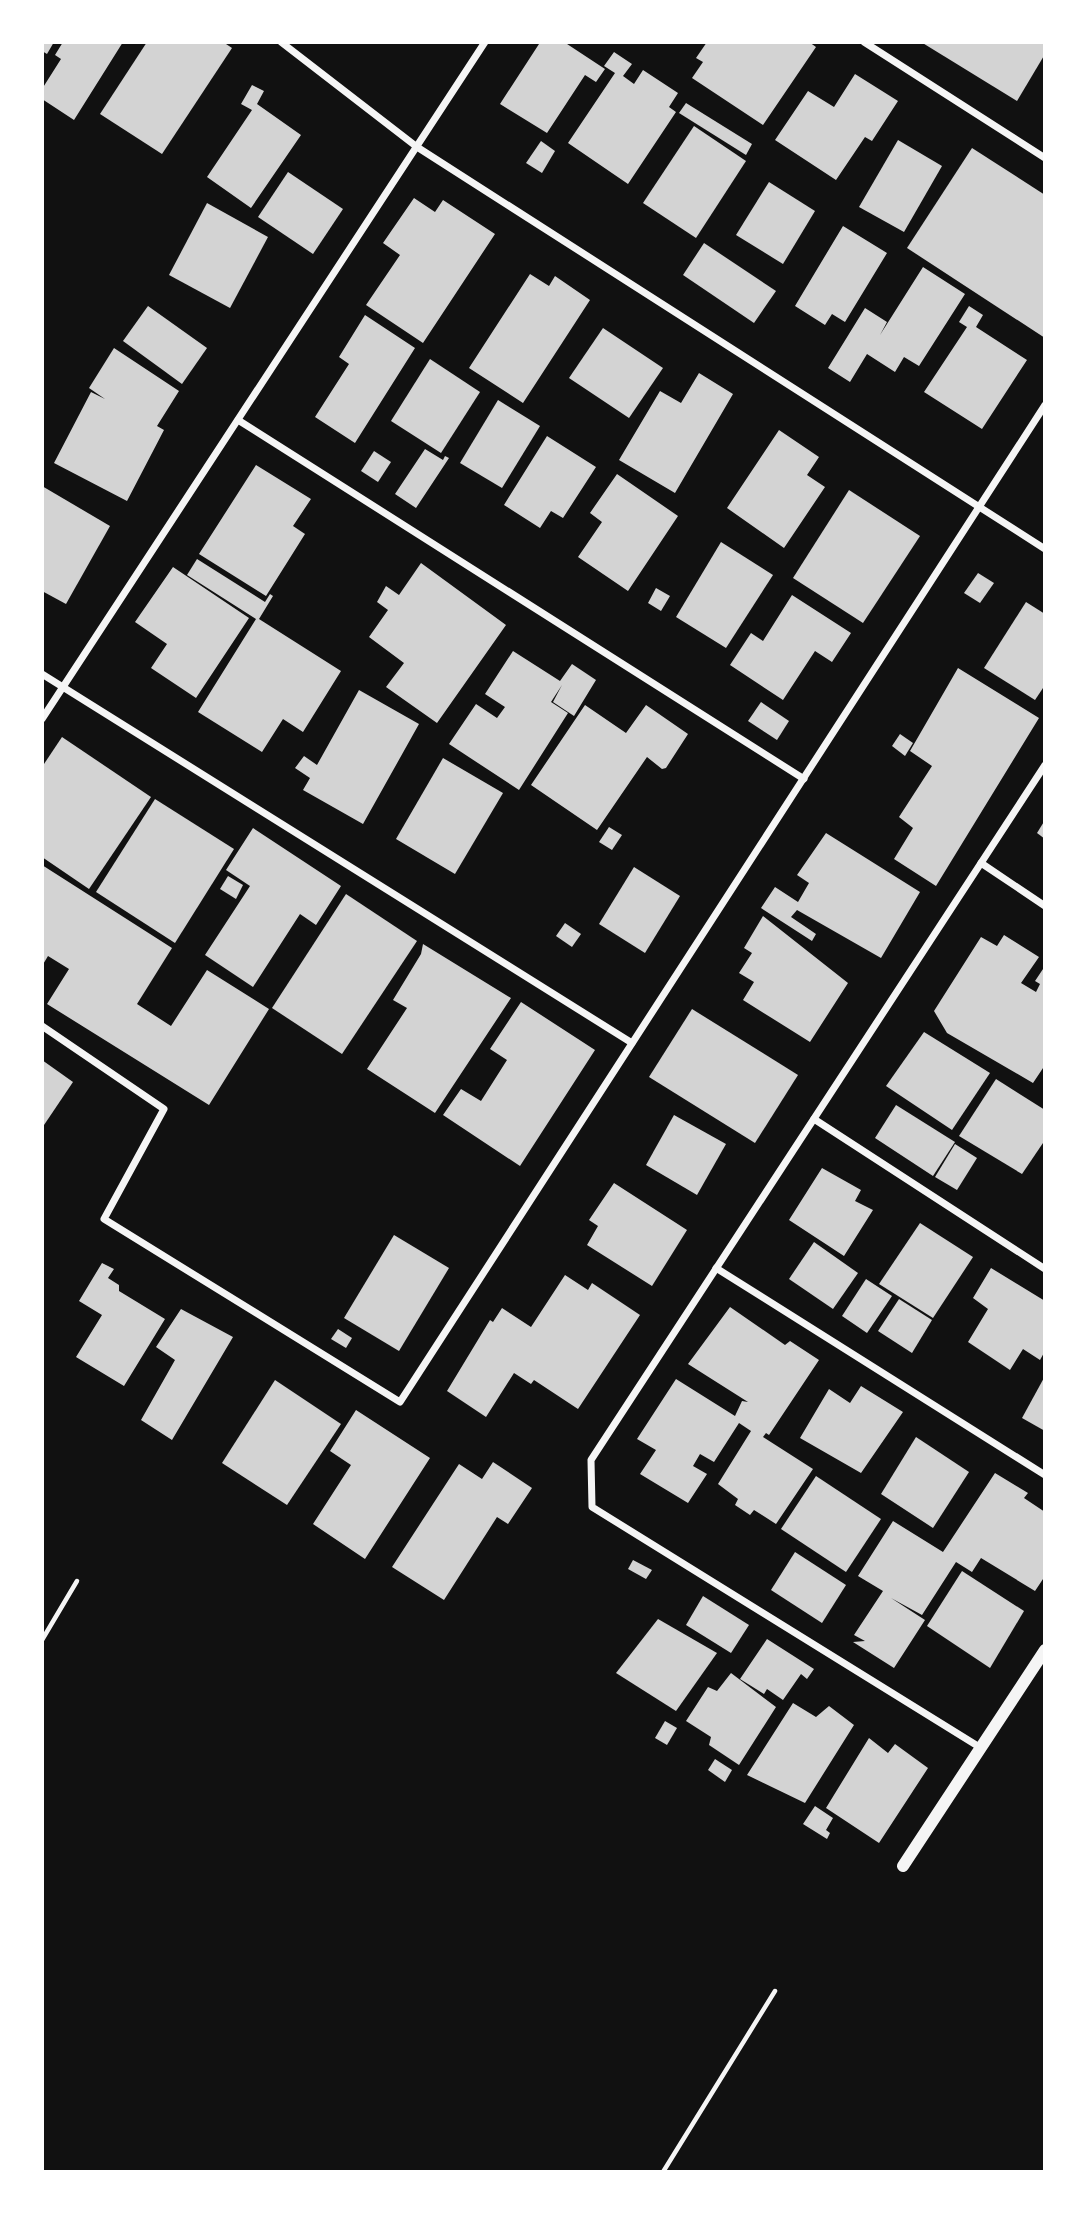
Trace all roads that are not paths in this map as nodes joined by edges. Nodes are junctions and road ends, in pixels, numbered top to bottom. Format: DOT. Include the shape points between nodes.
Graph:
graph roads {
  1 [pos="281,42"];
  2 [pos="485,42"];
  3 [pos="864,42"];
  4 [pos="417,146"];
  5 [pos="1045,158"];
  6 [pos="1045,404"];
  7 [pos="238,420"];
  8 [pos="979,507"];
  9 [pos="1045,549"];
  10 [pos="42,674"];
  11 [pos="62,688"];
  12 [pos="42,719"];
  13 [pos="1045,765"];
  14 [pos="804,779"];
  15 [pos="981,863"];
  16 [pos="1045,906"];
  17 [pos="42,1026"];
  18 [pos="632,1042"];
  19 [pos="814,1119"];
  20 [pos="716,1268"];
  21 [pos="1045,1269"];
  22 [pos="1045,1475"];
  23 [pos="1045,1650"];
  24 [pos="981,1748"];
  25 [pos="903,1866"];
  1 -- 4 [label="street"];
  2 -- 4 [label="street"];
  3 -- 5 [label="street"];
  4 -- 7 [label="street"];
  4 -- 8 [label="street"];
  6 -- 8 [label="street"];
  7 -- 11 [label="street"];
  7 -- 14 [label="street"];
  8 -- 9 [label="street"];
  8 -- 14 [label="street"];
  10 -- 11 [label="street"];
  11 -- 12 [label="street"];
  11 -- 18 [label="street"];
  13 -- 15 [label="street"];
  14 -- 18 [label="street"];
  15 -- 16 [label="street"];
  15 -- 19 [label="street"];
  17 -- 18 [label="street" via="164,1109 104,1219 400,1402"];
  19 -- 20 [label="street"];
  19 -- 21 [label="street"];
  20 -- 22 [label="street"];
  20 -- 24 [label="street" via="591,1460 592,1507"];
  23 -- 24 [label="street"];
  24 -- 25 [label="street"];
}
